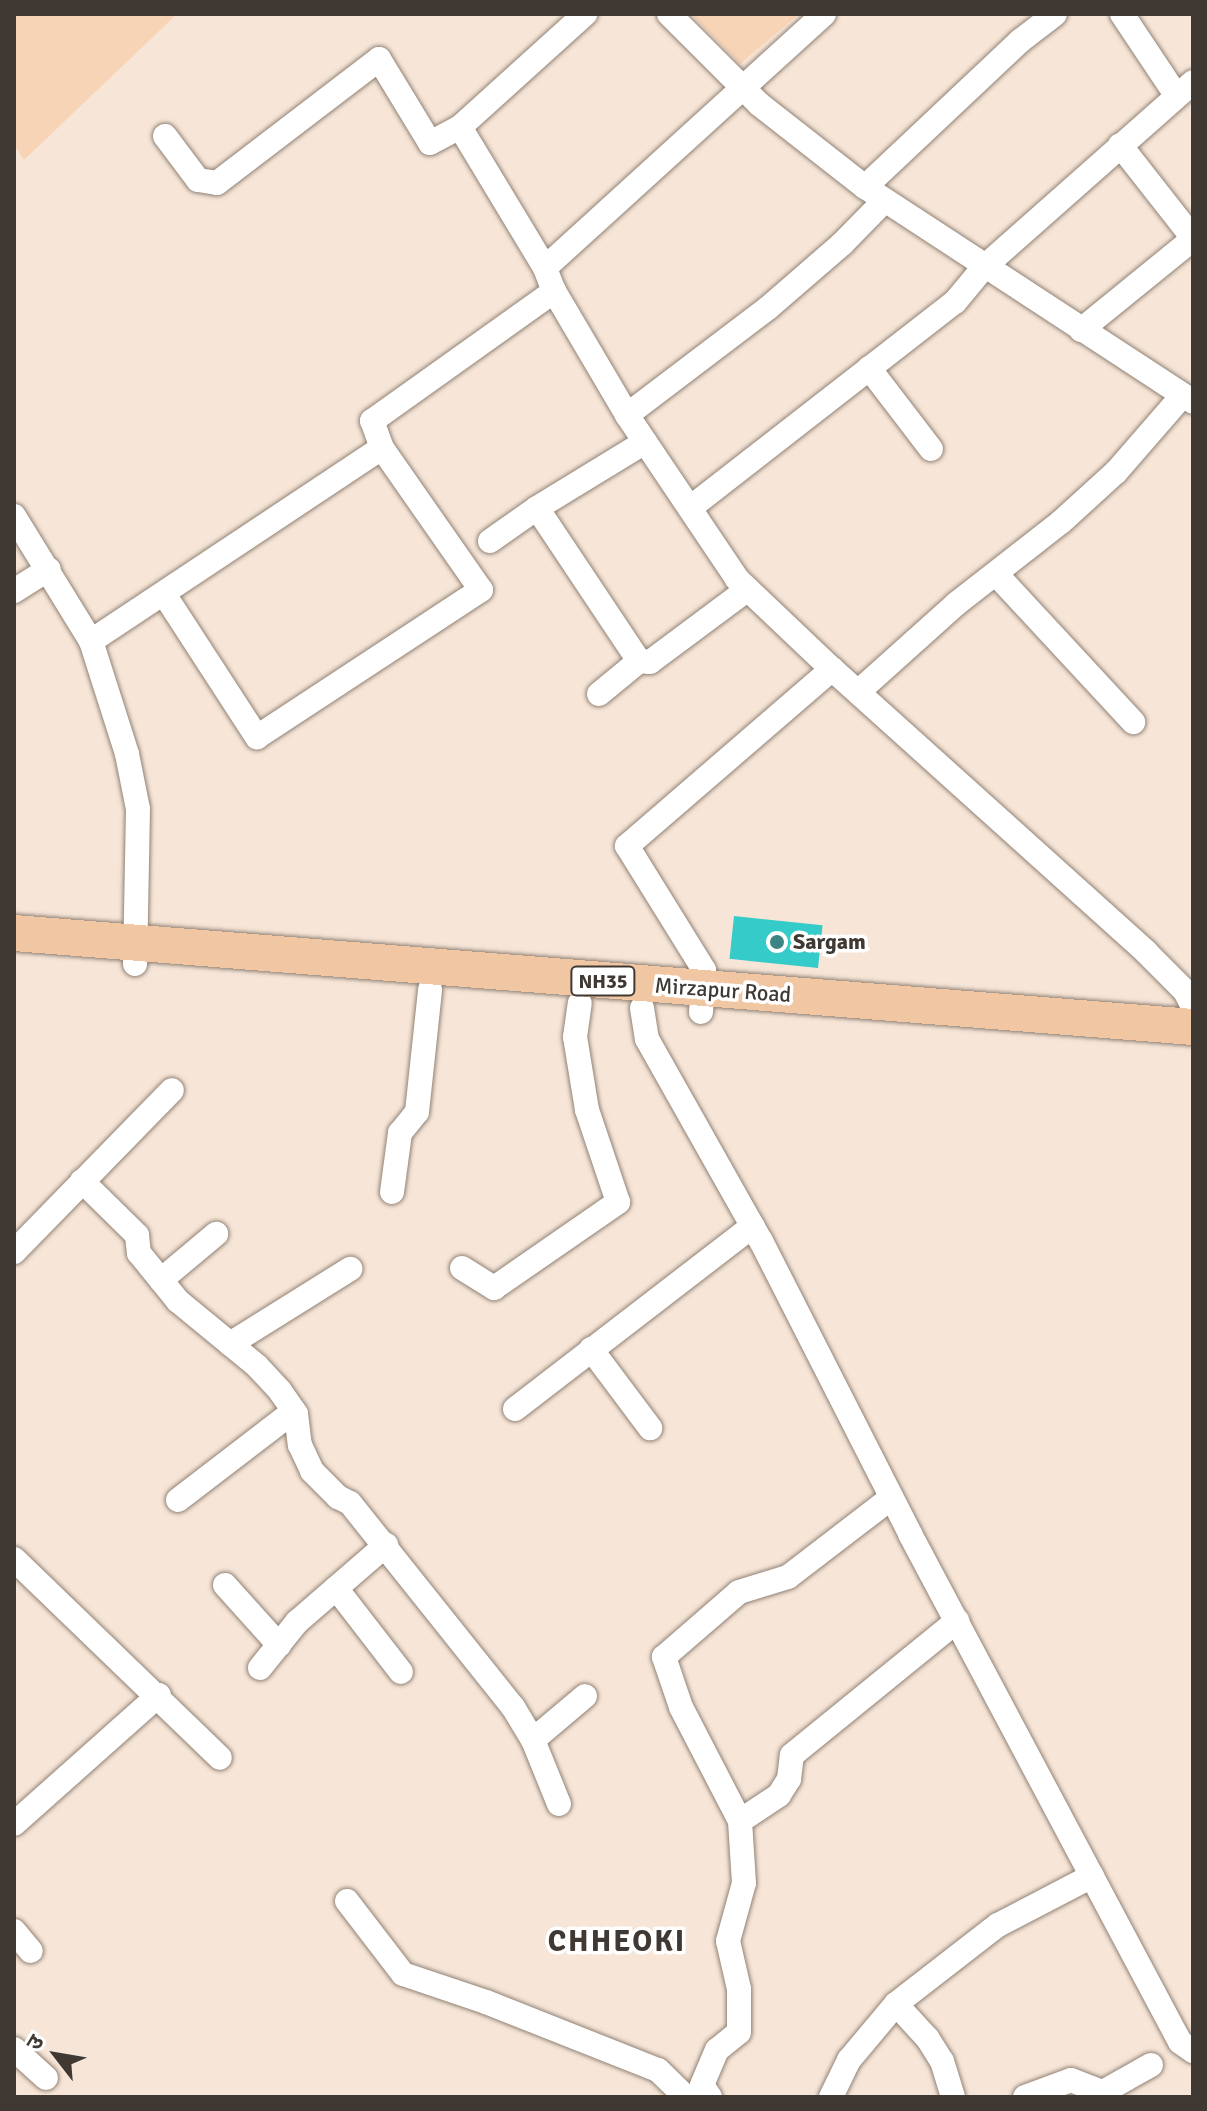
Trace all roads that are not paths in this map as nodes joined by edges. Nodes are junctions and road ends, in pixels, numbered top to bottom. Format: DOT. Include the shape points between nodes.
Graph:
graph roads {
  1 [pos="585,14"];
  2 [pos="669,14"];
  3 [pos="824,14"];
  4 [pos="1055,14"];
  5 [pos="1122,14"];
  6 [pos="742,87"];
  7 [pos="1185,89"];
  8 [pos="460,127"];
  9 [pos="165,136"];
  10 [pos="1120,145"];
  11 [pos="874,194"];
  12 [pos="1193,238"];
  13 [pos="984,267"];
  14 [pos="545,268"];
  15 [pos="554,291"];
  16 [pos="1081,330"];
  17 [pos="869,368"];
  18 [pos="1188,399"];
  19 [pos="627,415"];
  20 [pos="645,442"];
  21 [pos="382,448"];
  22 [pos="931,449"];
  23 [pos="537,508"];
  24 [pos="690,508"];
  25 [pos="14,516"];
  26 [pos="490,541"];
  27 [pos="49,569"];
  28 [pos="996,574"];
  29 [pos="748,589"];
  30 [pos="14,591"];
  31 [pos="164,594"];
  32 [pos="91,641"];
  33 [pos="639,661"];
  34 [pos="832,669"];
  35 [pos="858,692"];
  36 [pos="599,694"];
  37 [pos="1133,722"];
  38 [pos="14,933"];
  39 [pos="136,953"];
  40 [pos="14,956"];
  41 [pos="430,990"];
  42 [pos="703,1000"];
  43 [pos="580,1003"];
  44 [pos="1193,1007"];
  45 [pos="642,1008"];
  46 [pos="1193,1027"];
  47 [pos="1193,1047"];
  48 [pos="172,1090"];
  49 [pos="82,1181"];
  50 [pos="392,1192"];
  51 [pos="753,1226"];
  52 [pos="216,1234"];
  53 [pos="14,1252"];
  54 [pos="462,1268"];
  55 [pos="350,1269"];
  56 [pos="161,1280"];
  57 [pos="230,1344"];
  58 [pos="591,1349"];
  59 [pos="515,1409"];
  60 [pos="294,1411"];
  61 [pos="650,1428"];
  62 [pos="891,1498"];
  63 [pos="178,1500"];
  64 [pos="386,1545"];
  65 [pos="14,1561"];
  66 [pos="225,1585"];
  67 [pos="336,1588"];
  68 [pos="957,1621"];
  69 [pos="279,1645"];
  70 [pos="260,1668"];
  71 [pos="401,1672"];
  72 [pos="159,1695"];
  73 [pos="585,1696"];
  74 [pos="533,1740"];
  75 [pos="220,1758"];
  76 [pos="559,1804"];
  77 [pos="740,1821"];
  78 [pos="14,1824"];
  79 [pos="1092,1876"];
  80 [pos="347,1901"];
  81 [pos="14,1931"];
  82 [pos="31,1951"];
  83 [pos="896,2004"];
  84 [pos="14,2049"];
  85 [pos="1193,2051"];
  86 [pos="1151,2065"];
  87 [pos="46,2078"];
  88 [pos="696,2094"];
  89 [pos="733,2097"];
  90 [pos="831,2097"];
  91 [pos="953,2097"];
  92 [pos="1025,2097"];
  1 -- 8 [label="street"];
  2 -- 6 [label="street"];
  3 -- 6 [label="street"];
  4 -- 11 [label="street" via="1020,41"];
  5 -- 7 [label="street"];
  6 -- 11 [label="street"];
  6 -- 14 [label="street"];
  7 -- 10 [label="street"];
  8 -- 9 [label="street" via="430,143 379,59 217,183 198,180"];
  8 -- 14 [label="street"];
  10 -- 12 [label="street"];
  10 -- 13 [label="street"];
  11 -- 13 [label="street"];
  11 -- 19 [label="street" via="842,244 768,308"];
  12 -- 16 [label="street"];
  13 -- 16 [label="street"];
  13 -- 17 [label="street" via="955,302"];
  14 -- 15 [label="street"];
  15 -- 19 [label="street"];
  15 -- 21 [label="street" via="372,421"];
  16 -- 18 [label="street"];
  17 -- 22 [label="street"];
  17 -- 24 [label="street"];
  18 -- 28 [label="street" via="1116,472"];
  19 -- 20 [label="street"];
  20 -- 23 [label="street"];
  20 -- 24 [label="street"];
  21 -- 31 [label="street"];
  21 -- 31 [label="street" via="481,590 257,737"];
  23 -- 26 [label="street"];
  23 -- 33 [label="street"];
  24 -- 29 [label="street"];
  25 -- 27 [label="street"];
  27 -- 30 [label="street"];
  27 -- 32 [label="street"];
  28 -- 35 [label="street"];
  28 -- 37 [label="street"];
  29 -- 33 [label="street" via="650,662"];
  29 -- 34 [label="street"];
  31 -- 32 [label="street"];
  32 -- 39 [label="street" via="115,708 138,809"];
  33 -- 36 [label="street"];
  34 -- 35 [label="street"];
  34 -- 42 [label="street" via="627,846 704,970"];
  35 -- 44 [label="street" via="1146,952 1185,991"];
  38 -- 39 [label="highway, Mirzapur Road / NH35"];
  39 -- 40 [label="highway, Mirzapur Road / NH35"];
  39 -- 41 [label="highway, Mirzapur Road / NH35"];
  39 -- 42 [label="highway, Mirzapur Road / NH35"];
  41 -- 43 [label="highway, Mirzapur Road / NH35"];
  41 -- 50 [label="street" via="417,1112 400,1133"];
  42 -- 45 [label="highway, Mirzapur Road / NH35"];
  42 -- 46 [label="highway, Mirzapur Road / NH35"];
  42 -- 47 [label="highway, Mirzapur Road / NH35"];
  43 -- 45 [label="highway, Mirzapur Road / NH35"];
  43 -- 54 [label="street" via="575,1037 587,1110 618,1202 494,1288"];
  45 -- 51 [label="street" via="647,1039"];
  48 -- 49 [label="street"];
  49 -- 53 [label="street"];
  49 -- 56 [label="street" via="137,1235 139,1253"];
  51 -- 58 [label="street"];
  51 -- 62 [label="street"];
  52 -- 56 [label="street"];
  55 -- 57 [label="street"];
  56 -- 57 [label="street"];
  57 -- 60 [label="street" via="257,1366"];
  58 -- 59 [label="street"];
  58 -- 61 [label="street"];
  60 -- 63 [label="street"];
  60 -- 64 [label="street" via="300,1445 312,1471 350,1503"];
  62 -- 68 [label="street"];
  62 -- 77 [label="street" via="788,1577 739,1592 664,1657 681,1707"];
  64 -- 67 [label="street"];
  64 -- 74 [label="street"];
  65 -- 72 [label="street"];
  66 -- 69 [label="street"];
  67 -- 69 [label="street"];
  67 -- 71 [label="street"];
  68 -- 77 [label="street" via="792,1755 789,1779 779,1795"];
  68 -- 79 [label="street"];
  69 -- 70 [label="street"];
  72 -- 75 [label="street"];
  72 -- 78 [label="street"];
  73 -- 74 [label="street"];
  74 -- 76 [label="street"];
  77 -- 88 [label="street" via="744,1883 728,1941 739,1989 739,2032 717,2050"];
  79 -- 83 [label="street" via="998,1925"];
  79 -- 85 [label="street" via="1180,2042"];
  80 -- 88 [label="street" via="403,1974 658,2070"];
  81 -- 82 [label="street"];
  83 -- 90 [label="street" via="849,2060"];
  83 -- 91 [label="street" via="942,2061"];
  84 -- 87 [label="street"];
  86 -- 92 [label="street" via="1103,2092 1071,2080"];
  88 -- 89 [label="street"];
}
